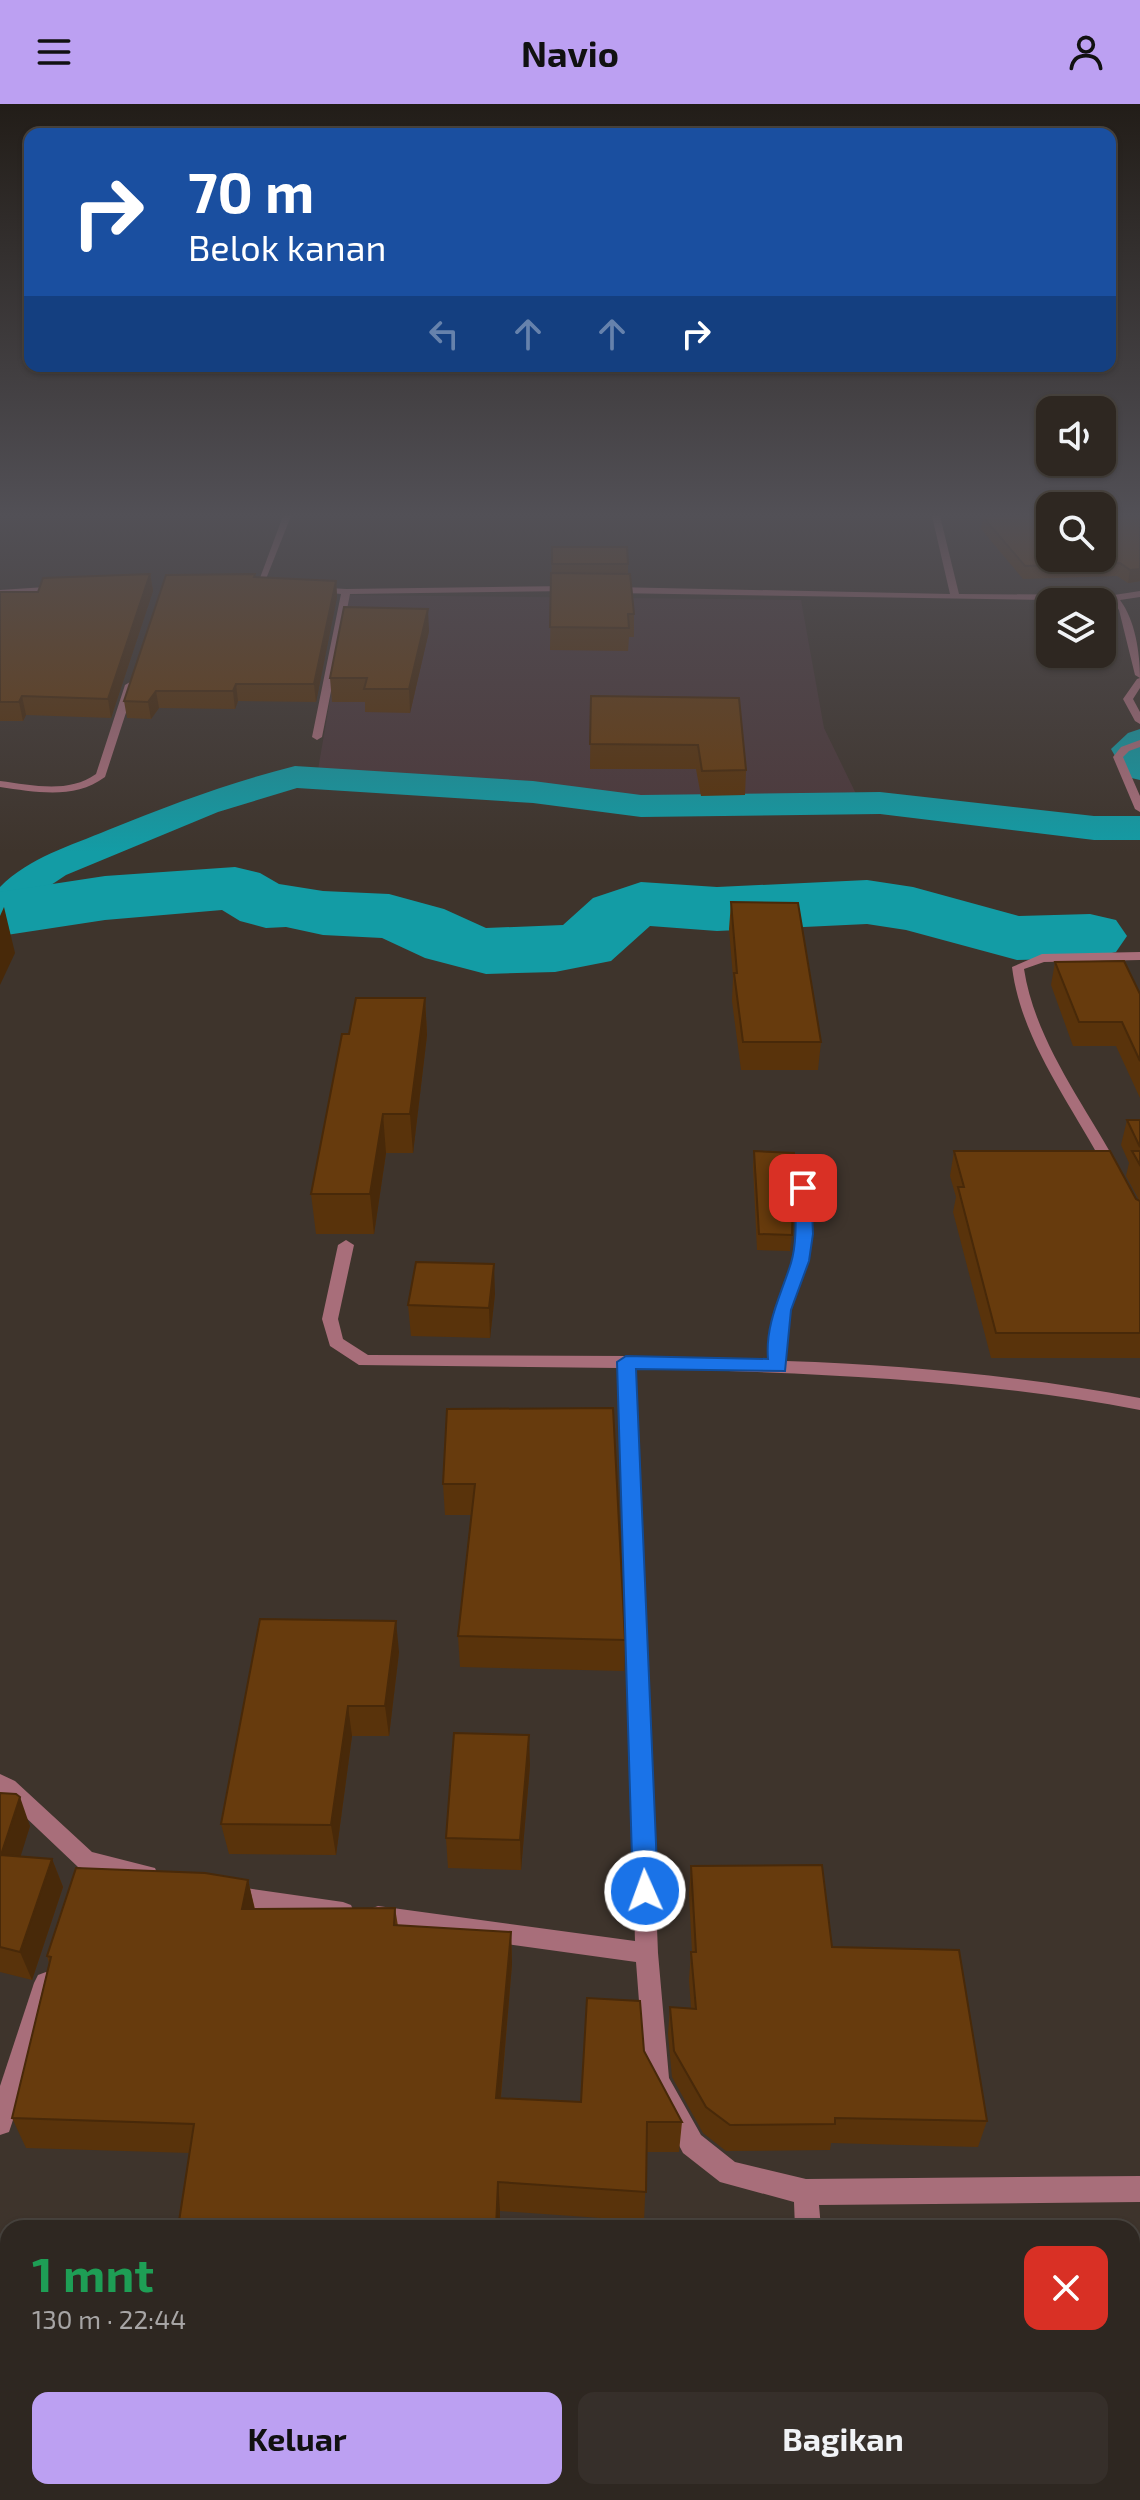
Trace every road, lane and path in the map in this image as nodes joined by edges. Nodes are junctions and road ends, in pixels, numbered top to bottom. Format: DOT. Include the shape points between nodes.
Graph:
graph roads {
  1 [pos="339,628"];
  2 [pos="1127,628"];
  3 [pos="134,673"];
  4 [pos="1140,678"];
  5 [pos="1140,721"];
  6 [pos="317,737"];
  7 [pos="1140,743"];
  8 [pos="0,784"];
  9 [pos="1140,809"];
  10 [pos="1140,956"];
  11 [pos="802,1165"];
  12 [pos="1119,1182"];
  13 [pos="346,1245"];
  14 [pos="626,1362"];
  15 [pos="778,1366"];
  16 [pos="1140,1404"];
  17 [pos="0,1783"];
  18 [pos="86,1860"];
  19 [pos="164,1880"];
  20 [pos="77,1889"];
  21 [pos="210,1892"];
  22 [pos="647,1953"];
  23 [pos="53,1962"];
  24 [pos="0,2123"];
  25 [pos="1140,2189"];
  26 [pos="806,2192"];
  27 [pos="808,2220"];
  1 -- 6 [label="street"];
  2 -- 4 [label="street"];
  3 -- 8 [label="street" via="95,781 82,788 54,789"];
  4 -- 5 [label="street" via="1128,699"];
  7 -- 9 [label="street" via="1118,757"];
  10 -- 12 [label="street" via="1042,958 1018,967 1030,1017"];
  11 -- 15 [label="street" via="804,1234 782,1310"];
  13 -- 14 [label="street" via="330,1319 336,1342 365,1361"];
  14 -- 15 [label="street"];
  14 -- 22 [label="street"];
  15 -- 16 [label="street" via="895,1370"];
  17 -- 18 [label="street"];
  18 -- 19 [label="street"];
  18 -- 20 [label="street"];
  21 -- 22 [label="street"];
  22 -- 26 [label="street" via="657,2080 692,2144 729,2173"];
  23 -- 24 [label="street"];
  25 -- 26 [label="street"];
  26 -- 27 [label="street"];
}
